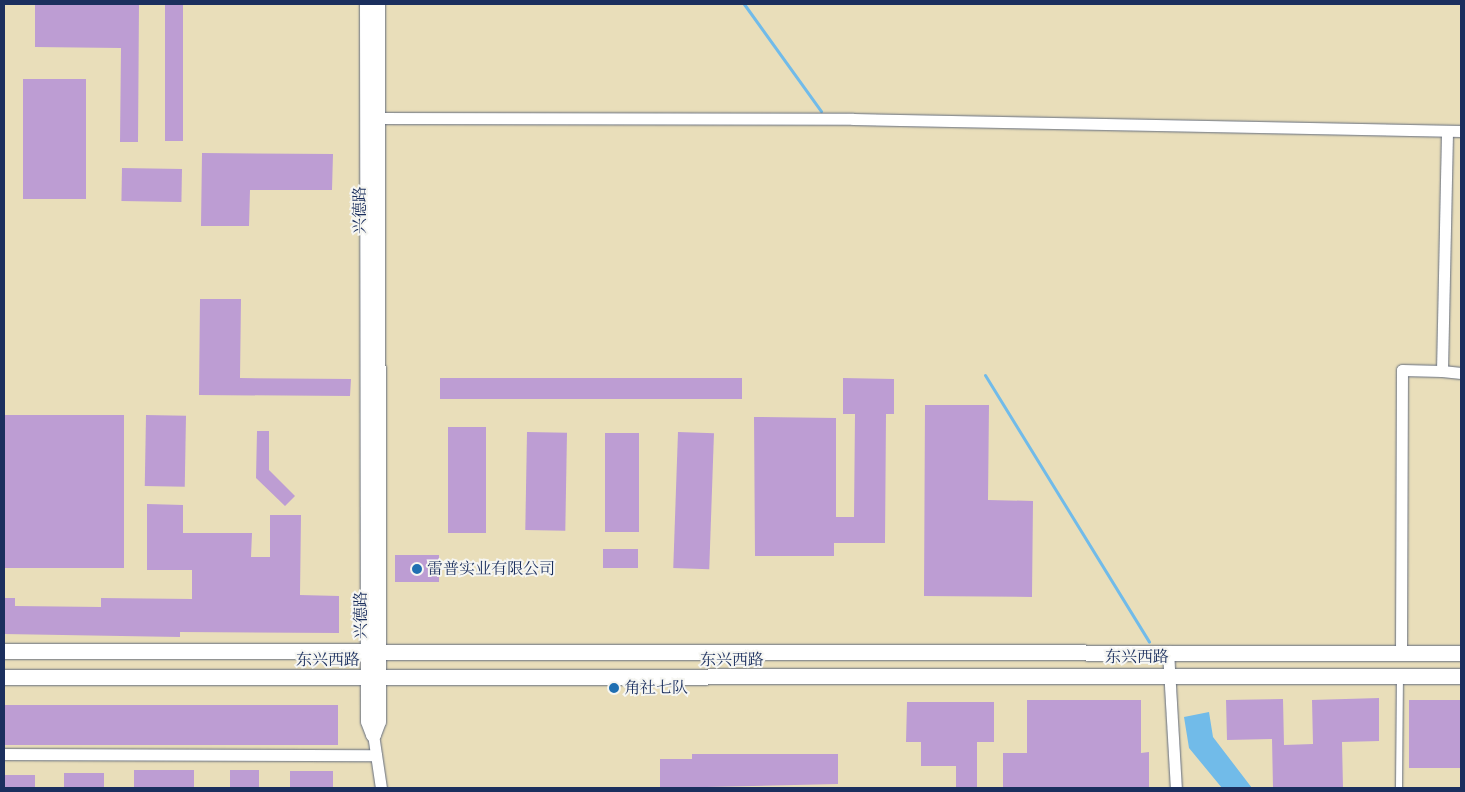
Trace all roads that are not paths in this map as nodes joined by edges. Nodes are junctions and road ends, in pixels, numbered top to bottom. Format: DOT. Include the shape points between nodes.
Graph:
graph roads {
  1 [pos="367,4"];
  2 [pos="378,4"];
  3 [pos="372,118"];
  4 [pos="1447,131"];
  5 [pos="1461,131"];
  6 [pos="1442,371"];
  7 [pos="1461,373"];
  8 [pos="373,650"];
  9 [pos="4,651"];
  10 [pos="1161,651"];
  11 [pos="1401,652"];
  12 [pos="1461,652"];
  13 [pos="1170,675"];
  14 [pos="1400,676"];
  15 [pos="1461,676"];
  16 [pos="4,677"];
  17 [pos="373,678"];
  18 [pos="373,734"];
  19 [pos="4,754"];
  20 [pos="376,755"];
  21 [pos="381,788"];
  22 [pos="1176,788"];
  23 [pos="1400,788"];
  1 -- 3 [label="main road, 兴德路"];
  2 -- 3 [label="main road, 兴德路"];
  3 -- 4 [label="street" via="853,119"];
  3 -- 8 [label="main road, 兴德路"];
  4 -- 5 [label="street"];
  4 -- 6 [label="street"];
  6 -- 7 [label="street"];
  6 -- 11 [label="street" via="1402,370"];
  8 -- 9 [label="main road, 东兴西路"];
  8 -- 10 [label="main road, 东兴西路"];
  8 -- 17 [label="main road, 兴德路"];
  10 -- 11 [label="main road, 东兴西路"];
  10 -- 13 [label="street"];
  11 -- 12 [label="main road, 东兴西路"];
  13 -- 14 [label="main road, 东兴西路"];
  13 -- 17 [label="main road, 东兴西路"];
  13 -- 22 [label="street"];
  14 -- 15 [label="main road, 东兴西路"];
  14 -- 23 [label="lane"];
  16 -- 17 [label="main road, 东兴西路"];
  17 -- 18 [label="main road, 兴德路" via="368,721"];
  18 -- 20 [label="street"];
  19 -- 20 [label="street"];
  20 -- 21 [label="street"];
}
